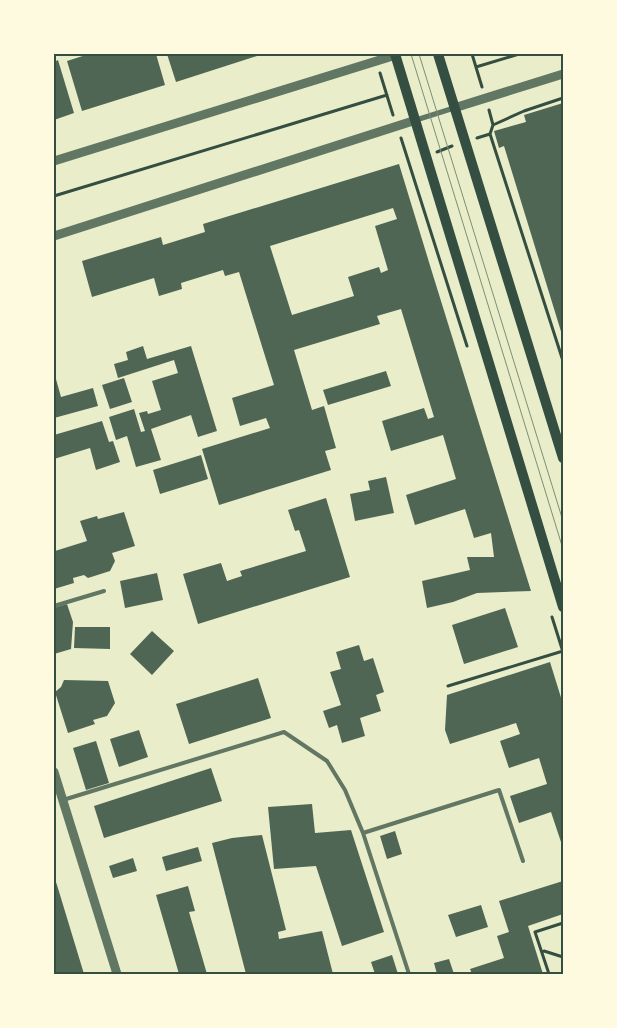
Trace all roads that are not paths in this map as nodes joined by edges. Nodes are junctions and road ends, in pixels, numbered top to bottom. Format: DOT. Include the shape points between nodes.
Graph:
graph roads {
  1 [pos="397,54"];
  2 [pos="438,54"];
  3 [pos="563,74"];
  4 [pos="454,108"];
  5 [pos="416,120"];
  6 [pos="54,161"];
  7 [pos="54,236"];
  8 [pos="563,458"];
  9 [pos="104,591"];
  10 [pos="54,606"];
  11 [pos="563,607"];
  12 [pos="54,772"];
  13 [pos="63,800"];
  14 [pos="363,833"];
  15 [pos="523,861"];
  16 [pos="117,974"];
  17 [pos="410,974"];
  1 -- 5 [label="main road"];
  1 -- 6 [label="street"];
  2 -- 4 [label="main road"];
  3 -- 4 [label="street"];
  4 -- 5 [label="street"];
  4 -- 8 [label="main road"];
  5 -- 7 [label="street"];
  5 -- 11 [label="main road"];
  9 -- 10 [label="lane"];
  12 -- 13 [label="street"];
  13 -- 14 [label="lane" via="284,732 327,761 345,790"];
  13 -- 16 [label="street"];
  14 -- 15 [label="lane" via="499,790"];
  14 -- 17 [label="lane"];
}
